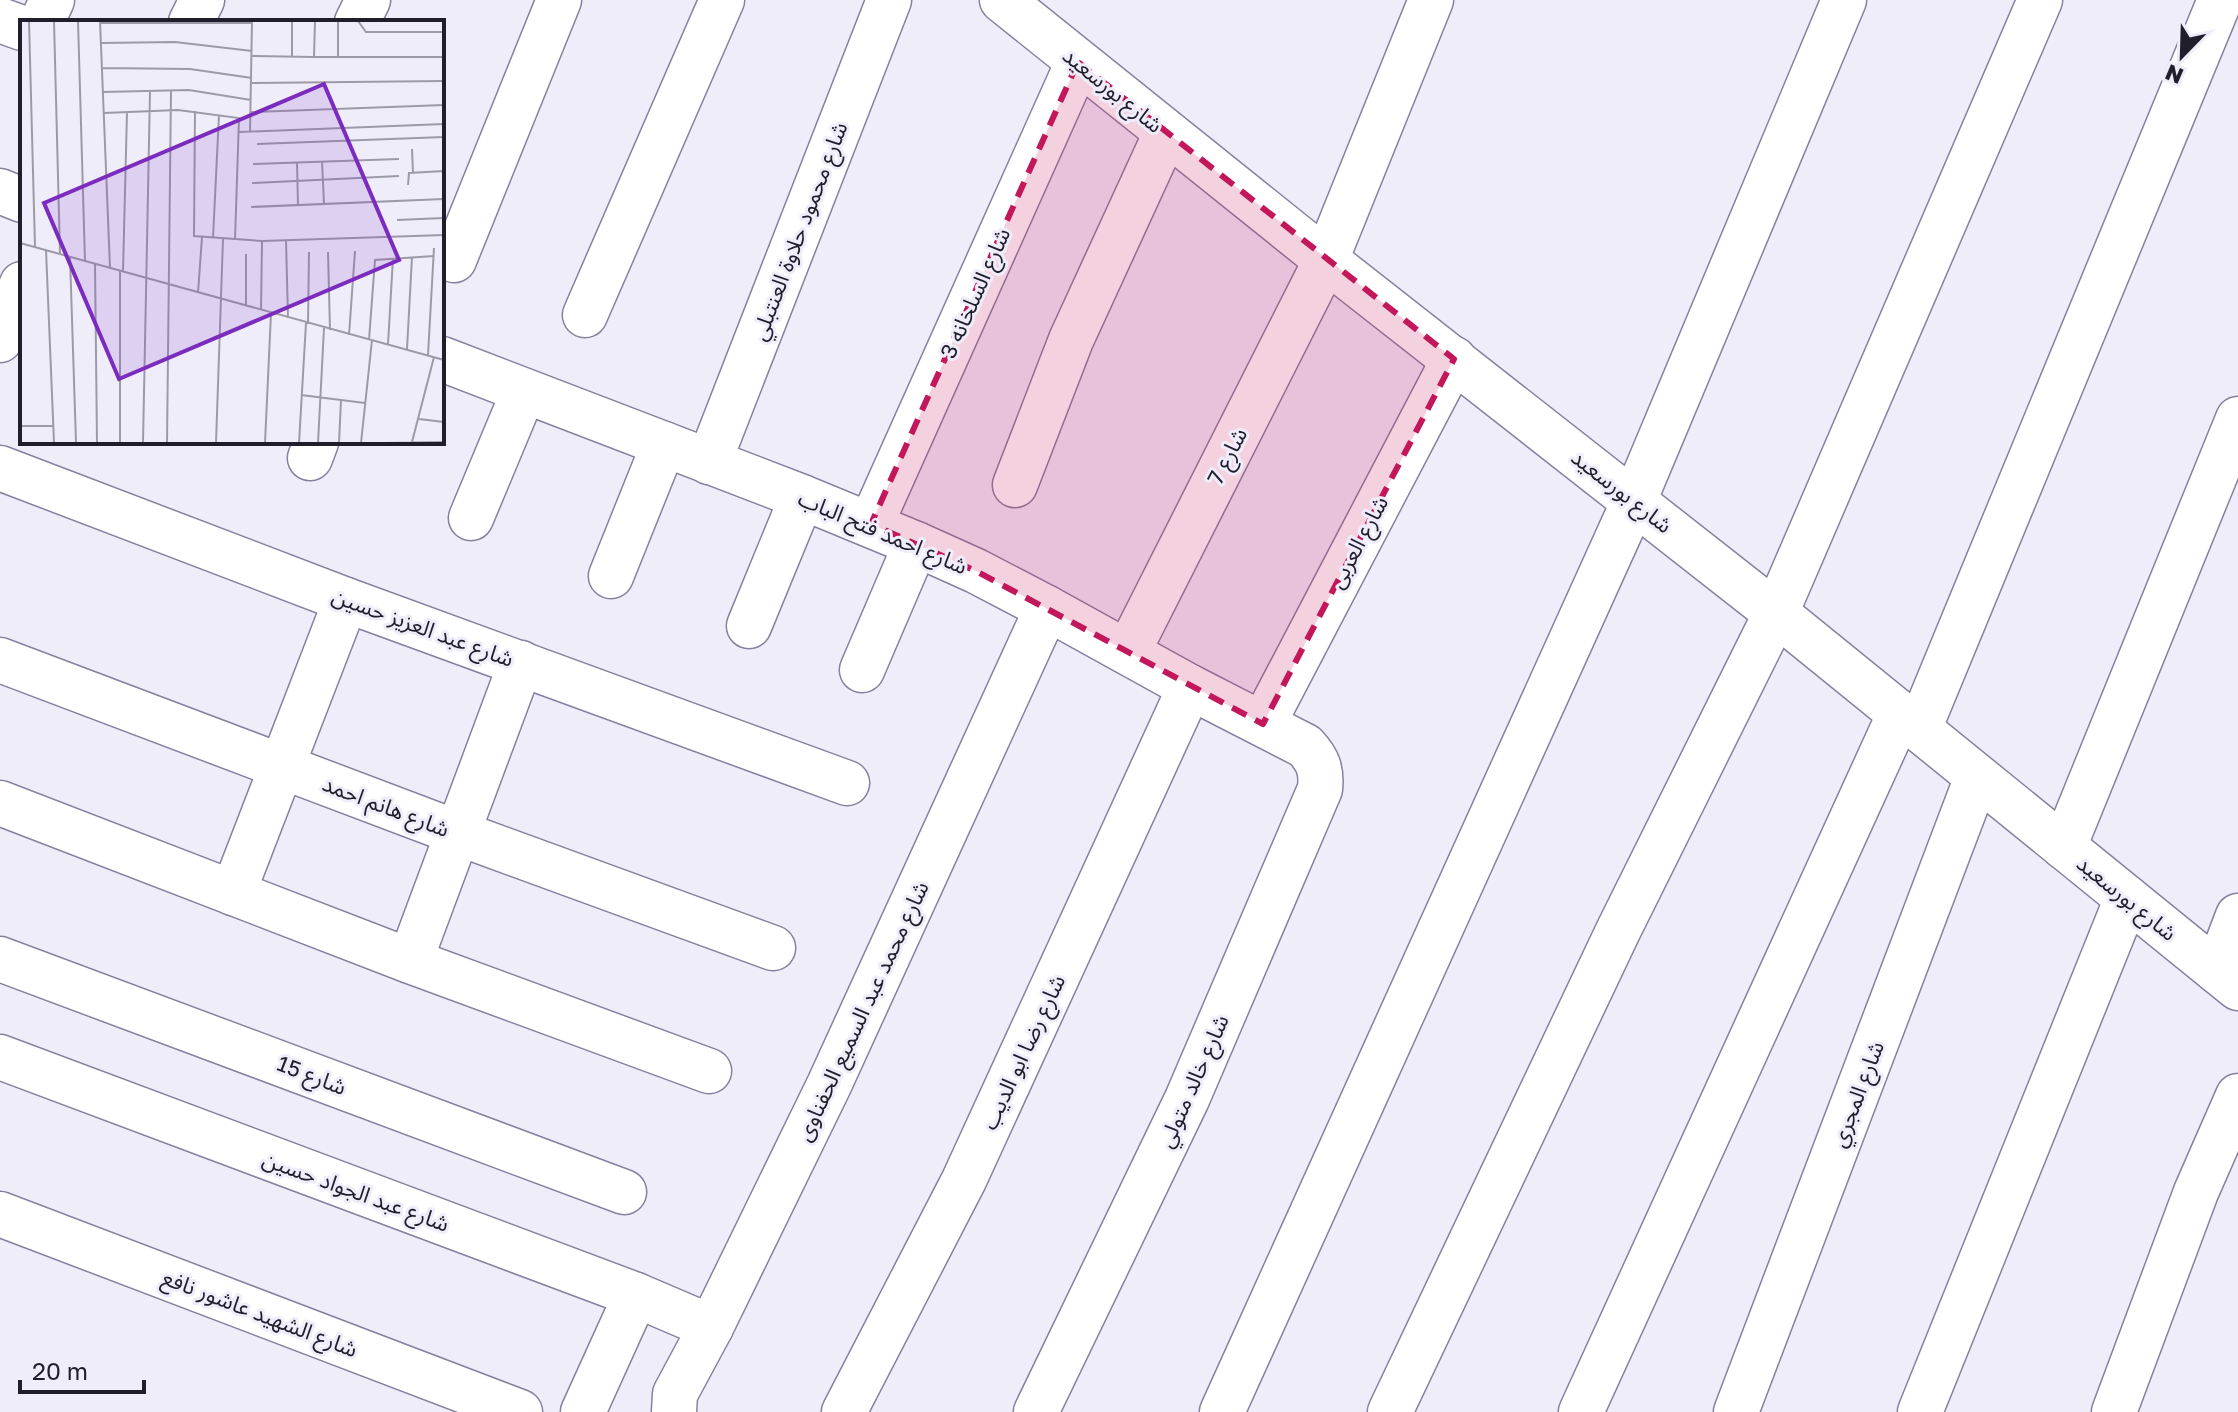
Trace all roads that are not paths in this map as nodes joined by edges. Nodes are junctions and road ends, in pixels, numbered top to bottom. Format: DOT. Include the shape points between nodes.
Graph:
graph roads {
  1 [pos="52,0"];
  2 [pos="202,0"];
  3 [pos="368,0"];
  4 [pos="559,0"];
  5 [pos="722,0"];
  6 [pos="889,0"];
  7 [pos="1431,0"];
  8 [pos="1844,0"];
  9 [pos="2040,0"];
  10 [pos="2220,0"];
  11 [pos="1011,3"];
  12 [pos="0,20"];
  13 [pos="43,20"];
  14 [pos="192,20"];
  15 [pos="358,20"];
  16 [pos="20,27"];
  17 [pos="1078,62"];
  18 [pos="1166,133"];
  19 [pos="0,191"];
  20 [pos="20,199"];
  21 [pos="454,260"];
  22 [pos="1326,260"];
  23 [pos="20,289"];
  24 [pos="585,315"];
  25 [pos="0,340"];
  26 [pos="1454,359"];
  27 [pos="444,360"];
  28 [pos="524,391"];
  29 [pos="2238,419"];
  30 [pos="664,444"];
  31 [pos="709,462"];
  32 [pos="0,468"];
  33 [pos="1015,485"];
  34 [pos="802,497"];
  35 [pos="1634,501"];
  36 [pos="471,518"];
  37 [pos="871,524"];
  38 [pos="916,544"];
  39 [pos="611,576"];
  40 [pos="346,600"];
  41 [pos="1047,608"];
  42 [pos="1776,613"];
  43 [pos="749,626"];
  44 [pos="1128,652"];
  45 [pos="0,660"];
  46 [pos="521,663"];
  47 [pos="862,670"];
  48 [pos="1190,687"];
  49 [pos="1909,721"];
  50 [pos="1263,724"];
  51 [pos="1305,746"];
  52 [pos="282,767"];
  53 [pos="1977,777"];
  54 [pos="847,783"];
  55 [pos="0,803"];
  56 [pos="458,833"];
  57 [pos="2064,847"];
  58 [pos="233,893"];
  59 [pos="2127,898"];
  60 [pos="2238,916"];
  61 [pos="773,948"];
  62 [pos="0,959"];
  63 [pos="410,961"];
  64 [pos="2228,979"];
  65 [pos="0,1057"];
  66 [pos="709,1071"];
  67 [pos="2238,1096"];
  68 [pos="624,1192"];
  69 [pos="0,1214"];
  70 [pos="636,1295"];
  71 [pos="711,1327"];
  72 [pos="520,1412"];
  73 [pos="583,1412"];
  74 [pos="674,1412"];
  75 [pos="844,1412"];
  76 [pos="1036,1412"];
  77 [pos="1222,1412"];
  78 [pos="1390,1412"];
  79 [pos="1581,1412"];
  80 [pos="1736,1412"];
  81 [pos="1920,1412"];
  82 [pos="2114,1412"];
  1 -- 13 [label="street"];
  2 -- 14 [label="street"];
  3 -- 15 [label="street"];
  4 -- 21 [label="street"];
  5 -- 24 [label="street"];
  6 -- 31 [label="street, شارع محمود حلاوة العنتبلي"];
  7 -- 22 [label="street, شارع 7"];
  8 -- 35 [label="street"];
  9 -- 42 [label="street"];
  10 -- 49 [label="street"];
  11 -- 17 [label="street, شارع بورسعيد"];
  12 -- 16 [label="street"];
  17 -- 18 [label="street, شارع بورسعيد"];
  17 -- 37 [label="street, شارع السلخانه 3"];
  18 -- 22 [label="street, شارع بورسعيد"];
  18 -- 33 [label="street" via="1071,340"];
  19 -- 20 [label="street"];
  22 -- 26 [label="street, شارع بورسعيد"];
  22 -- 44 [label="street, شارع 7"];
  23 -- 25 [label="street"];
  26 -- 35 [label="street, شارع بورسعيد"];
  26 -- 50 [label="street, شارع العربى"];
  27 -- 28 [label="street, شارع احمد فتح الباب"];
  28 -- 30 [label="street, شارع احمد فتح الباب"];
  28 -- 36 [label="street"];
  29 -- 57 [label="street"];
  30 -- 31 [label="street, شارع احمد فتح الباب"];
  30 -- 39 [label="street"];
  31 -- 34 [label="street, شارع احمد فتح الباب"];
  32 -- 40 [label="street, شارع عبد العزيز حسين"];
  34 -- 37 [label="street, شارع احمد فتح الباب"];
  34 -- 43 [label="street"];
  35 -- 42 [label="street, شارع بورسعيد"];
  35 -- 77 [label="street"];
  37 -- 38 [label="street, شارع احمد فتح الباب"];
  38 -- 41 [label="street, شارع احمد فتح الباب"];
  38 -- 47 [label="street"];
  40 -- 46 [label="street, شارع عبد العزيز حسين"];
  40 -- 52 [label="street"];
  41 -- 44 [label="street, شارع احمد فتح الباب"];
  41 -- 71 [label="street, شارع محمد عبد السميع الحفناوى" via="829,1085"];
  42 -- 49 [label="street, شارع بورسعيد"];
  42 -- 78 [label="street"];
  44 -- 48 [label="street, شارع احمد فتح الباب"];
  45 -- 52 [label="street, شارع هانم احمد"];
  46 -- 54 [label="street, شارع عبد العزيز حسين"];
  46 -- 56 [label="street"];
  48 -- 50 [label="street, شارع احمد فتح الباب"];
  48 -- 75 [label="street, شارع رضا ابو الديب" via="964,1180"];
  49 -- 53 [label="street, شارع بورسعيد"];
  49 -- 79 [label="street"];
  50 -- 51 [label="street, شارع احمد فتح الباب"];
  51 -- 76 [label="street, شارع خالد متولي" via="1316,758 1320,789 1187,1099"];
  52 -- 56 [label="street, شارع هانم احمد"];
  52 -- 58 [label="street"];
  53 -- 57 [label="street, شارع بورسعيد"];
  53 -- 80 [label="street, شارع المجري"];
  55 -- 58 [label="street"];
  56 -- 61 [label="street, شارع هانم احمد"];
  56 -- 63 [label="street"];
  57 -- 59 [label="street, شارع بورسعيد"];
  58 -- 63 [label="street"];
  59 -- 64 [label="street, شارع بورسعيد"];
  59 -- 81 [label="street"];
  60 -- 64 [label="street"];
  62 -- 68 [label="street, شارع 15"];
  63 -- 66 [label="street"];
  65 -- 70 [label="street, شارع عبد الجواد حسين"];
  67 -- 82 [label="street" via="2196,1192"];
  69 -- 72 [label="street, شارع الشهيد عاشور نافع"];
  70 -- 71 [label="street, شارع عبد الجواد حسين"];
  70 -- 73 [label="street"];
  71 -- 74 [label="street, شارع محمد عبد السميع الحفناوى" via="675,1394"];
}
